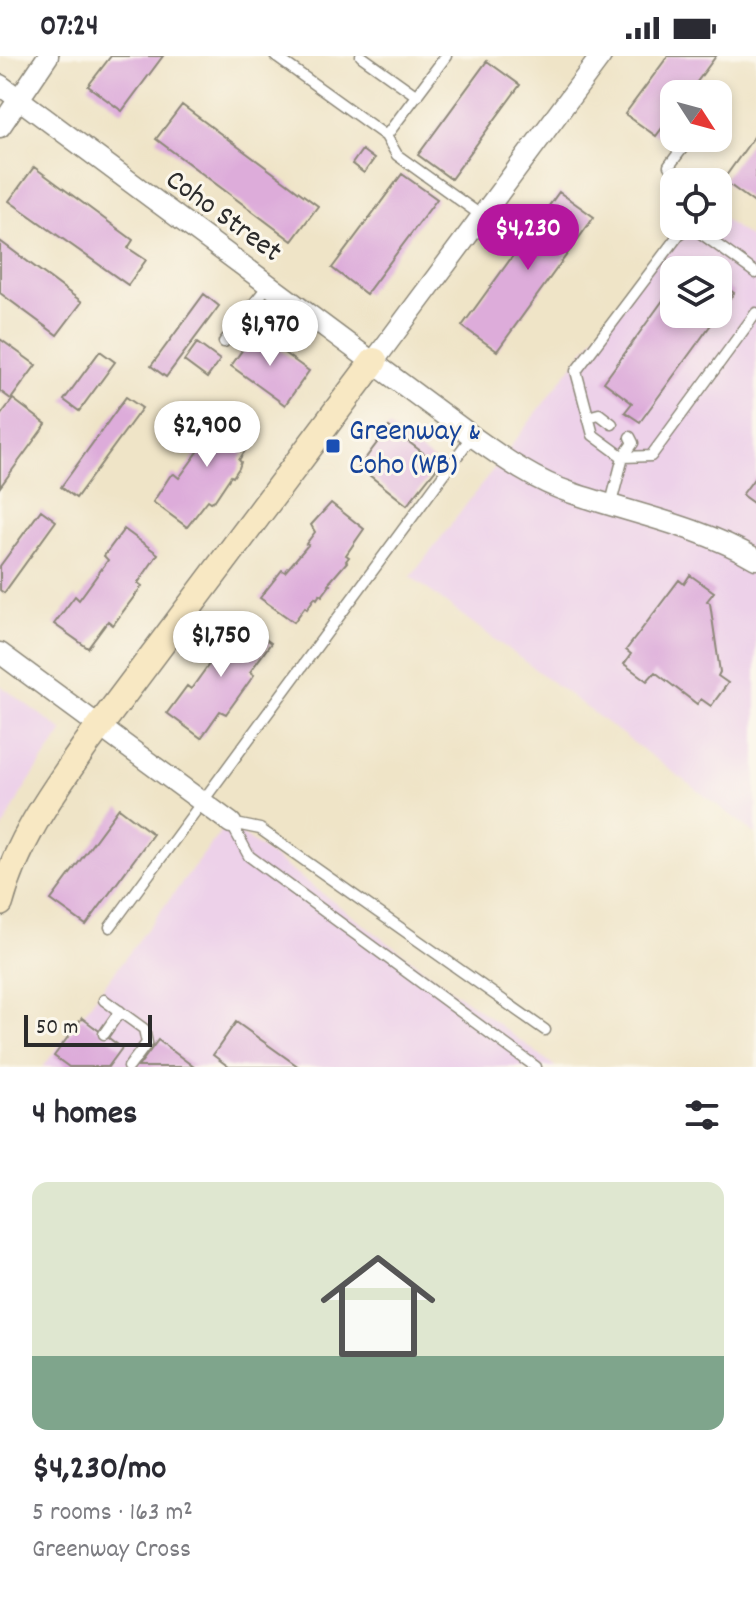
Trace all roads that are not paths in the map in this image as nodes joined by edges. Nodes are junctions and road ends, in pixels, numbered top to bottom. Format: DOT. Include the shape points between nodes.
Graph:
graph roads {
  1 [pos="48,56"];
  2 [pos="275,56"];
  3 [pos="361,56"];
  4 [pos="446,56"];
  5 [pos="601,56"];
  6 [pos="0,85"];
  7 [pos="417,96"];
  8 [pos="20,100"];
  9 [pos="0,127"];
  10 [pos="386,136"];
  11 [pos="680,152"];
  12 [pos="669,166"];
  13 [pos="482,216"];
  14 [pos="756,273"];
  15 [pos="270,283"];
  16 [pos="756,313"];
  17 [pos="224,342"];
  18 [pos="374,361"];
  19 [pos="588,417"];
  20 [pos="612,424"];
  21 [pos="472,436"];
  22 [pos="630,437"];
  23 [pos="623,457"];
  24 [pos="611,503"];
  25 [pos="756,559"];
  26 [pos="0,653"];
  27 [pos="101,725"];
  28 [pos="201,800"];
  29 [pos="231,823"];
  30 [pos="0,903"];
  31 [pos="110,927"];
  32 [pos="104,1000"];
  33 [pos="120,1011"];
  34 [pos="545,1030"];
  35 [pos="104,1034"];
  36 [pos="129,1067"];
  37 [pos="536,1067"];
  1 -- 8 [label="street"];
  2 -- 10 [label="lane"];
  3 -- 7 [label="lane"];
  4 -- 7 [label="lane"];
  5 -- 13 [label="street"];
  6 -- 8 [label="street, Coho Street"];
  7 -- 10 [label="lane"];
  8 -- 9 [label="street"];
  8 -- 15 [label="street, Coho Street"];
  10 -- 13 [label="lane" via="397,155"];
  11 -- 12 [label="lane"];
  13 -- 18 [label="street"];
  14 -- 19 [label="lane" via="695,229 680,233 576,371"];
  15 -- 17 [label="lane"];
  15 -- 18 [label="street, Coho Street"];
  16 -- 23 [label="lane" via="651,456"];
  18 -- 21 [label="street, Coho Street"];
  18 -- 27 [label="street"];
  19 -- 20 [label="lane" via="599,414"];
  19 -- 23 [label="lane" via="593,435"];
  21 -- 24 [label="street, Coho Street" via="528,473 571,493"];
  21 -- 28 [label="lane"];
  22 -- 23 [label="lane" via="633,443"];
  23 -- 24 [label="lane"];
  24 -- 25 [label="street, Coho Street" via="726,541"];
  26 -- 27 [label="street"];
  27 -- 28 [label="street"];
  27 -- 30 [label="street" via="43,807 17,855"];
  28 -- 29 [label="street"];
  28 -- 31 [label="lane"];
  29 -- 34 [label="lane" via="260,829"];
  29 -- 37 [label="lane" via="249,856"];
  32 -- 33 [label="lane"];
  33 -- 35 [label="lane"];
  33 -- 36 [label="lane" via="144,1029 147,1043"];
}
